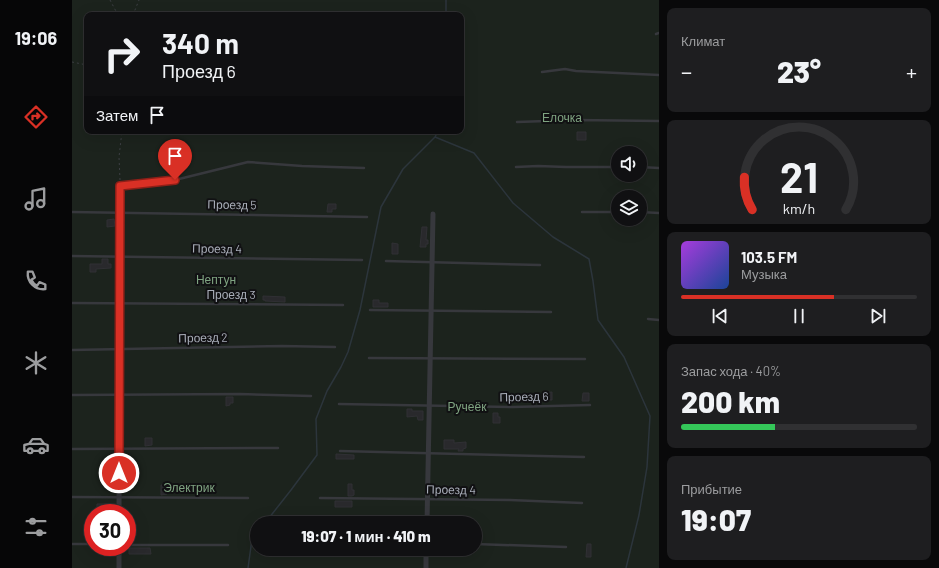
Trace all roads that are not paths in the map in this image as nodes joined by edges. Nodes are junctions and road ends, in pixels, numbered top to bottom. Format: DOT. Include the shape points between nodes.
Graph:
graph roads {
  1 [pos="542,72"];
  2 [pos="659,75"];
  3 [pos="659,121"];
  4 [pos="517,122"];
  5 [pos="516,167"];
  6 [pos="611,167"];
  7 [pos="364,168"];
  8 [pos="647,168"];
  9 [pos="659,168"];
  10 [pos="120,186"];
  11 [pos="72,212"];
  12 [pos="120,212"];
  13 [pos="582,212"];
  14 [pos="611,212"];
  15 [pos="647,212"];
  16 [pos="659,213"];
  17 [pos="433,214"];
  18 [pos="367,217"];
  19 [pos="72,256"];
  20 [pos="120,257"];
  21 [pos="362,260"];
  22 [pos="386,262"];
  23 [pos="432,263"];
  24 [pos="540,265"];
  25 [pos="72,303"];
  26 [pos="120,303"];
  27 [pos="343,305"];
  28 [pos="370,310"];
  29 [pos="431,311"];
  30 [pos="551,312"];
  31 [pos="648,319"];
  32 [pos="659,320"];
  33 [pos="335,347"];
  34 [pos="120,349"];
  35 [pos="72,350"];
  36 [pos="369,358"];
  37 [pos="430,359"];
  38 [pos="585,359"];
  39 [pos="120,394"];
  40 [pos="72,395"];
  41 [pos="311,396"];
  42 [pos="339,404"];
  43 [pos="590,405"];
  44 [pos="429,406"];
  45 [pos="278,448"];
  46 [pos="72,449"];
  47 [pos="120,449"];
  48 [pos="340,451"];
  49 [pos="428,453"];
  50 [pos="584,457"];
  51 [pos="72,497"];
  52 [pos="119,497"];
  53 [pos="248,498"];
  54 [pos="320,498"];
  55 [pos="427,498"];
  56 [pos="582,503"];
  57 [pos="119,504"];
  58 [pos="427,516"];
  59 [pos="72,544"];
  60 [pos="84,544"];
  61 [pos="136,544"];
  62 [pos="482,544"];
  63 [pos="228,545"];
  64 [pos="566,547"];
  65 [pos="119,556"];
  66 [pos="426,556"];
  67 [pos="119,568"];
  68 [pos="426,568"];
  1 -- 2 [label="lane" via="565,69"];
  3 -- 4 [label="lane"];
  5 -- 6 [label="lane"];
  7 -- 10 [label="lane" via="248,162 175,180"];
  8 -- 9 [label="lane"];
  10 -- 12 [label="street"];
  11 -- 12 [label="lane, Проезд 5"];
  12 -- 18 [label="lane, Проезд 5"];
  12 -- 20 [label="street"];
  13 -- 14 [label="lane"];
  15 -- 16 [label="lane"];
  17 -- 23 [label="street"];
  19 -- 20 [label="lane, Проезд 4"];
  20 -- 21 [label="lane, Проезд 4"];
  20 -- 26 [label="street"];
  22 -- 23 [label="lane"];
  23 -- 24 [label="lane"];
  23 -- 29 [label="street"];
  25 -- 26 [label="lane, Проезд 3"];
  26 -- 27 [label="lane, Проезд 3"];
  26 -- 34 [label="street"];
  28 -- 29 [label="lane"];
  29 -- 30 [label="lane"];
  29 -- 37 [label="street"];
  31 -- 32 [label="lane"];
  33 -- 34 [label="lane, Проезд 2"];
  34 -- 35 [label="lane, Проезд 2"];
  34 -- 39 [label="street"];
  36 -- 37 [label="lane"];
  37 -- 38 [label="lane"];
  37 -- 44 [label="street"];
  39 -- 40 [label="lane"];
  39 -- 41 [label="lane"];
  39 -- 47 [label="street"];
  42 -- 44 [label="lane, Проезд 6"];
  43 -- 44 [label="lane, Проезд 6"];
  44 -- 49 [label="street"];
  45 -- 47 [label="lane"];
  46 -- 47 [label="lane"];
  47 -- 52 [label="street"];
  48 -- 49 [label="lane"];
  49 -- 50 [label="lane"];
  49 -- 55 [label="street"];
  51 -- 52 [label="lane"];
  52 -- 53 [label="lane"];
  52 -- 57 [label="street"];
  54 -- 55 [label="lane, Проезд 4"];
  55 -- 56 [label="lane, Проезд 4"];
  55 -- 58 [label="street"];
  59 -- 60 [label="lane"];
  61 -- 63 [label="lane"];
  62 -- 64 [label="lane"];
  65 -- 67 [label="street"];
  66 -- 68 [label="street"];
}
